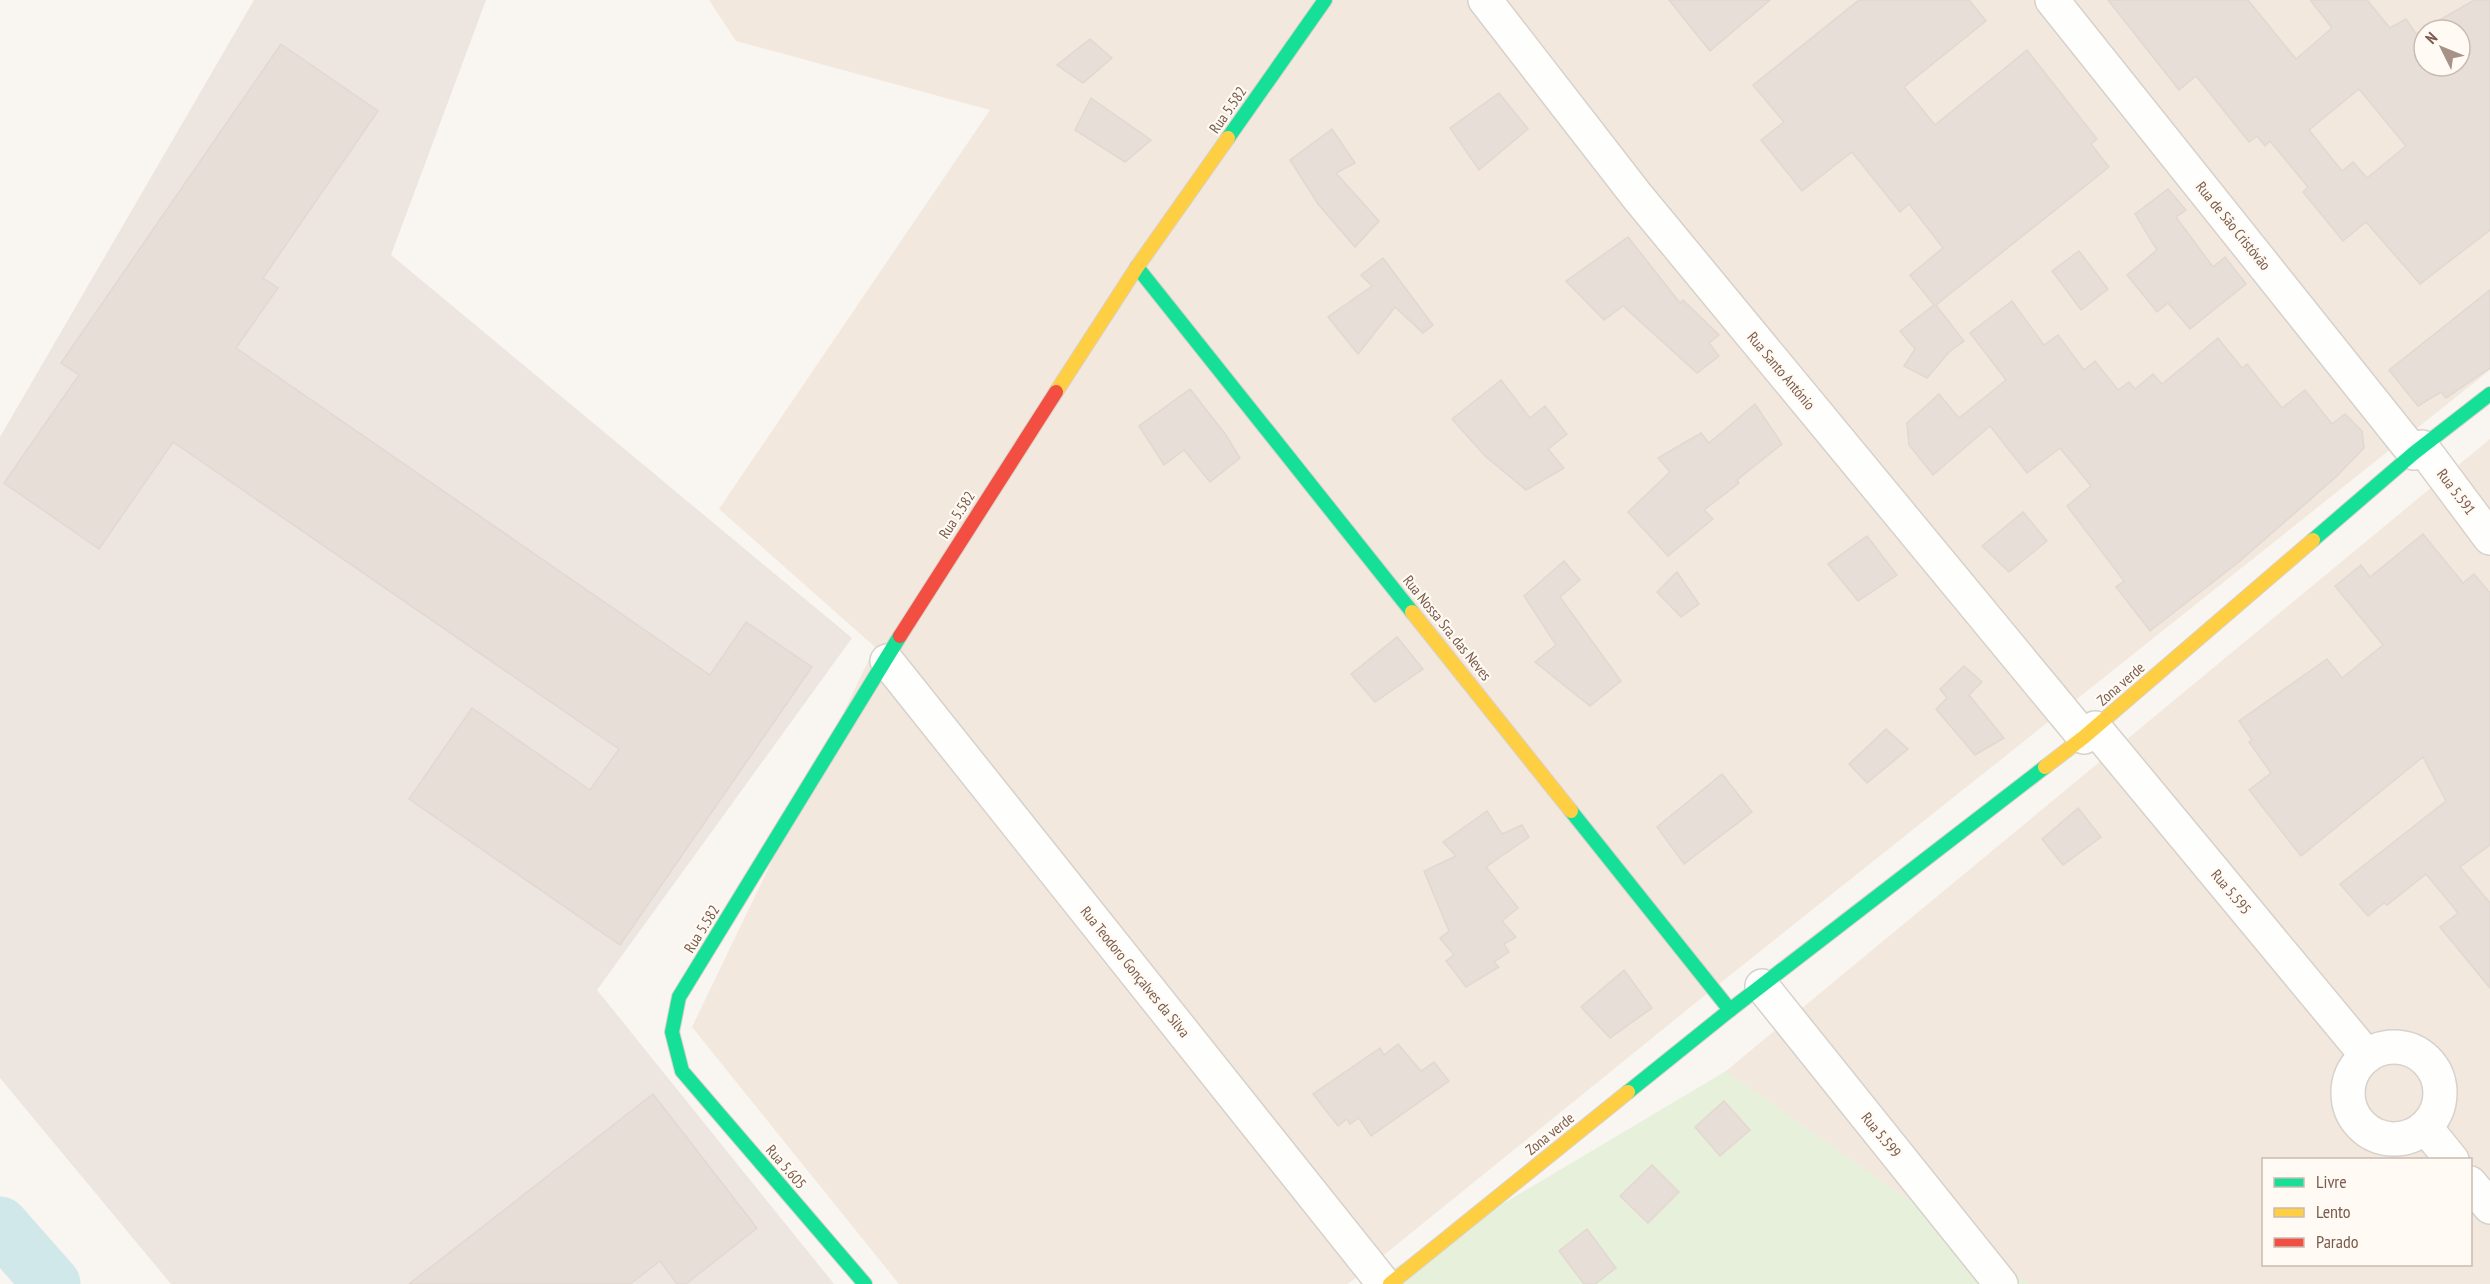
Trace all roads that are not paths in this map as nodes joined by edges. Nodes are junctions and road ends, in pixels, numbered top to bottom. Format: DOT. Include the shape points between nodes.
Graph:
graph roads {
  1 [pos="1325,0"];
  2 [pos="1485,0"];
  3 [pos="2052,0"];
  4 [pos="1137,267"];
  5 [pos="2490,394"];
  6 [pos="2418,450"];
  7 [pos="2490,538"];
  8 [pos="887,661"];
  9 [pos="2090,733"];
  10 [pos="1762,986"];
  11 [pos="1730,1010"];
  12 [pos="2367,1056"];
  13 [pos="682,1071"];
  14 [pos="2426,1128"];
  15 [pos="2450,1158"];
  16 [pos="2472,1185"];
  17 [pos="2490,1207"];
  18 [pos="1395,1282"];
  19 [pos="865,1284"];
  20 [pos="2001,1284"];
  1 -- 4 [label="street, Rua 5.582"];
  2 -- 9 [label="street, Rua Santo António" via="1637,196"];
  3 -- 6 [label="street, Rua de São Cristóvão"];
  4 -- 8 [label="street, Rua 5.582"];
  4 -- 11 [label="street, Rua Nossa Sra. das Neves"];
  5 -- 6 [label="street, Zona verde"];
  6 -- 7 [label="street, Rua 5.591"];
  6 -- 9 [label="street, Zona verde"];
  8 -- 13 [label="street, Rua 5.582" via="679,997 672,1032"];
  8 -- 18 [label="street, Rua Teodoro Gonçalves da Silva"];
  9 -- 10 [label="street, Zona verde"];
  9 -- 12 [label="street, Rua 5.595"];
  10 -- 11 [label="street, Zona verde"];
  10 -- 20 [label="street, Rua 5.599"];
  11 -- 18 [label="street, Zona verde"];
  12 -- 14 [label="street" via="2389,1047 2400,1048 2412,1050 2431,1064 2441,1085 2439,1108"];
  12 -- 14 [label="street" via="2351,1075 2348,1100 2358,1124 2379,1138 2404,1139"];
  13 -- 19 [label="street, Rua 5.605"];
  14 -- 15 [label="street"];
  16 -- 17 [label="street"];
}
